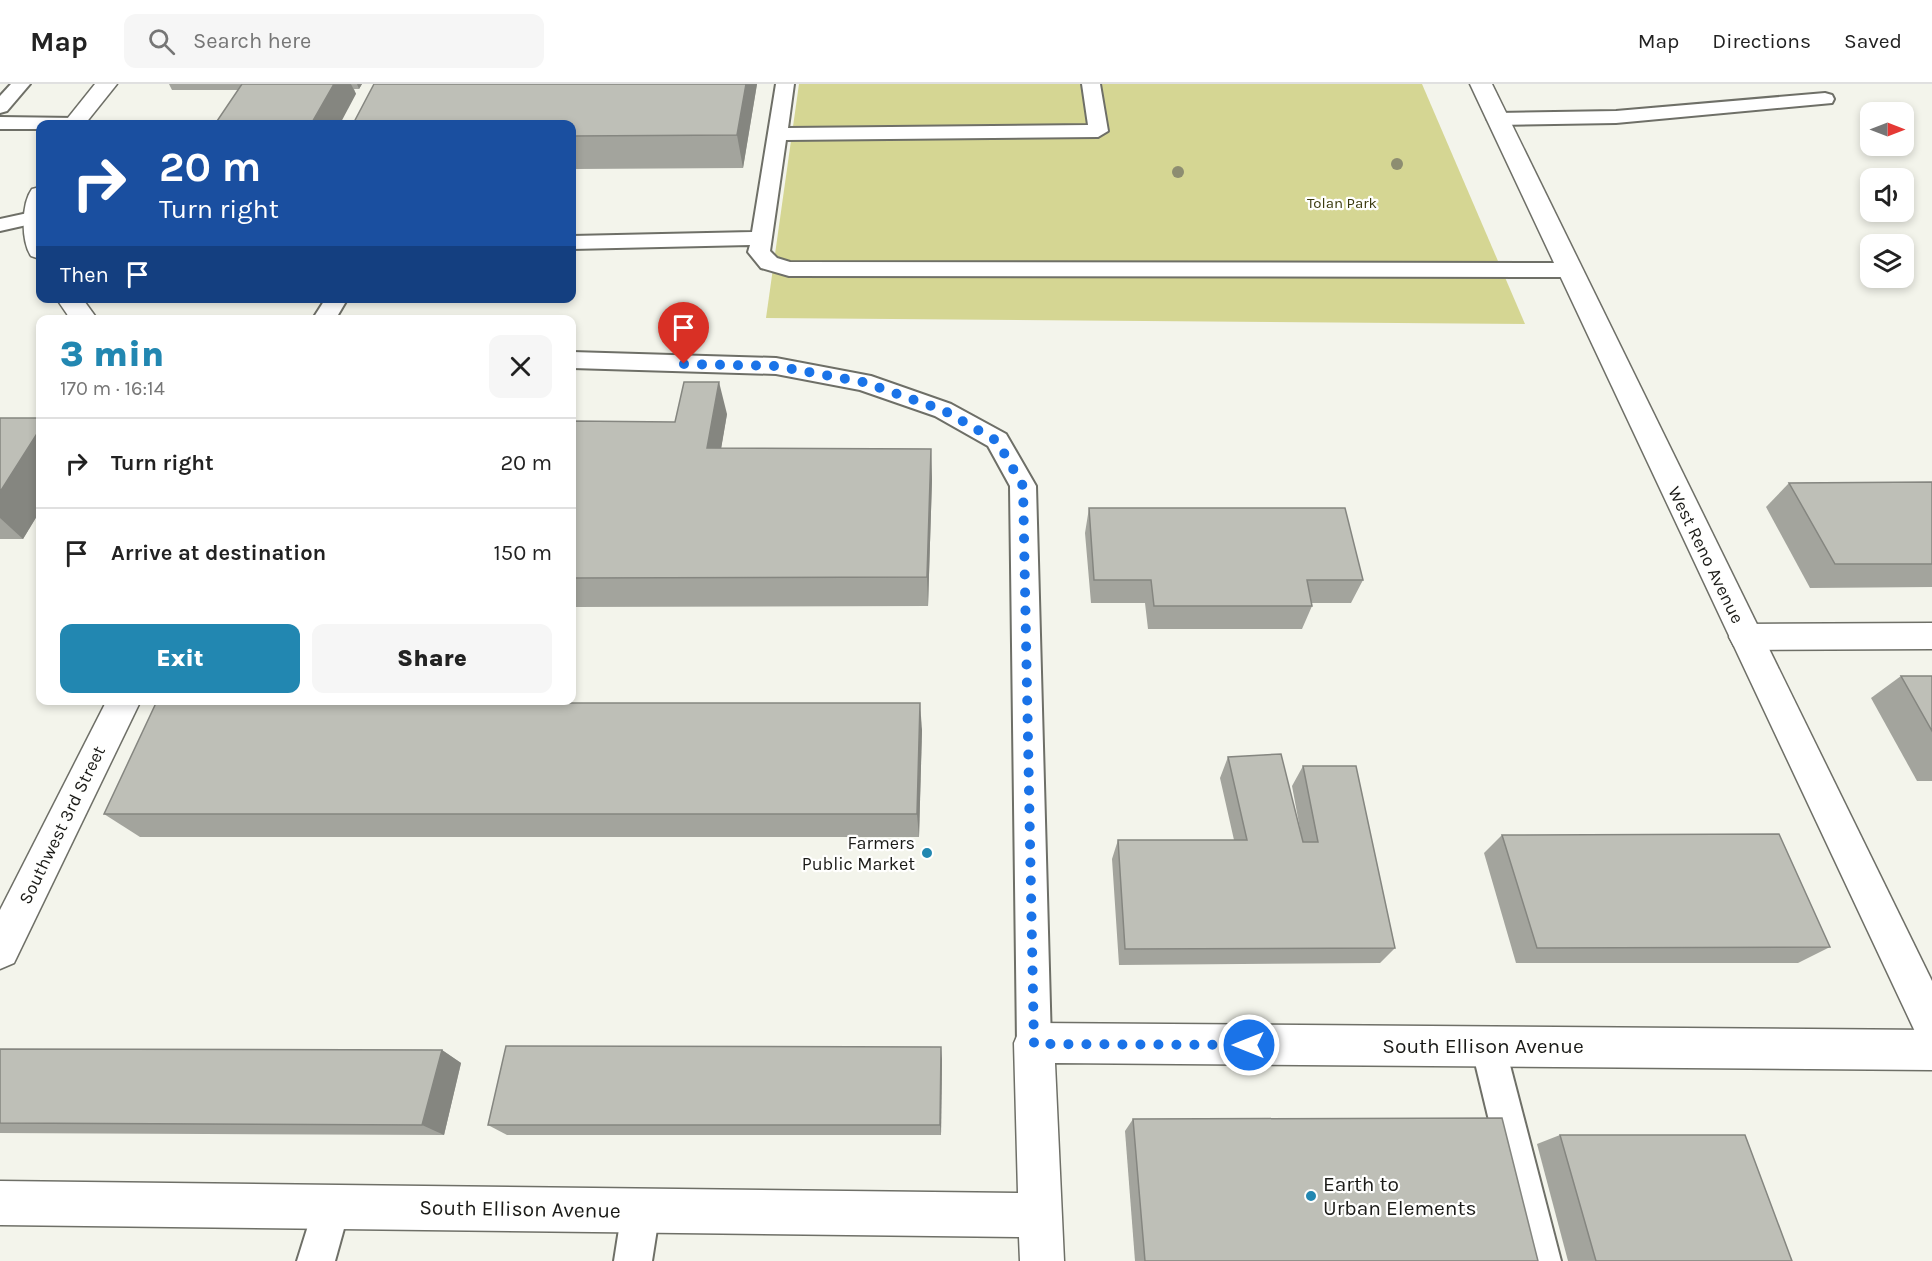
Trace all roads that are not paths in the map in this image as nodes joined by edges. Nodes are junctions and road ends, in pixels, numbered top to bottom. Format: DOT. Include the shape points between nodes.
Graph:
graph roads {
  1 [pos="21,84"];
  2 [pos="106,84"];
  3 [pos="785,84"];
  4 [pos="1091,84"];
  5 [pos="1481,84"];
  6 [pos="1825,99"];
  7 [pos="0,107"];
  8 [pos="1497,119"];
  9 [pos="78,120"];
  10 [pos="0,123"];
  11 [pos="36,123"];
  12 [pos="777,134"];
  13 [pos="36,207"];
  14 [pos="0,225"];
  15 [pos="761,238"];
  16 [pos="576,243"];
  17 [pos="1570,270"];
  18 [pos="72,303"];
  19 [pos="81,315"];
  20 [pos="576,360"];
  21 [pos="1932,636"];
  22 [pos="1745,637"];
  23 [pos="122,705"];
  24 [pos="0,950"];
  25 [pos="1932,1024"];
  26 [pos="1034,1044"];
  27 [pos="1488,1046"];
  28 [pos="1932,1050"];
  29 [pos="0,1203"];
  30 [pos="332,1207"];
  31 [pos="640,1210"];
  32 [pos="1040,1215"];
  33 [pos="316,1261"];
  34 [pos="633,1261"];
  35 [pos="1042,1261"];
  36 [pos="1542,1261"];
  1 -- 7 [label="lane"];
  2 -- 9 [label="street"];
  3 -- 12 [label="lane"];
  4 -- 12 [label="lane" via="1098,130"];
  5 -- 8 [label="street, West Reno Avenue"];
  6 -- 8 [label="lane" via="1616,117"];
  8 -- 17 [label="street, West Reno Avenue"];
  10 -- 11 [label="lane"];
  12 -- 15 [label="lane"];
  13 -- 14 [label="lane"];
  15 -- 16 [label="lane"];
  15 -- 17 [label="lane" via="759,252 770,263 789,269"];
  17 -- 22 [label="street, West Reno Avenue"];
  18 -- 19 [label="street"];
  20 -- 26 [label="lane" via="776,366 863,382 943,410 997,441 1023,486"];
  21 -- 22 [label="street"];
  22 -- 25 [label="street, West Reno Avenue"];
  23 -- 24 [label="street, Southwest 3rd Street"];
  26 -- 27 [label="street, South Ellison Avenue"];
  26 -- 32 [label="street"];
  27 -- 28 [label="street, South Ellison Avenue"];
  27 -- 36 [label="lane"];
  29 -- 30 [label="street, South Ellison Avenue"];
  30 -- 31 [label="street, South Ellison Avenue"];
  30 -- 33 [label="lane"];
  31 -- 32 [label="street, South Ellison Avenue"];
  31 -- 34 [label="lane"];
  32 -- 35 [label="street"];
}
